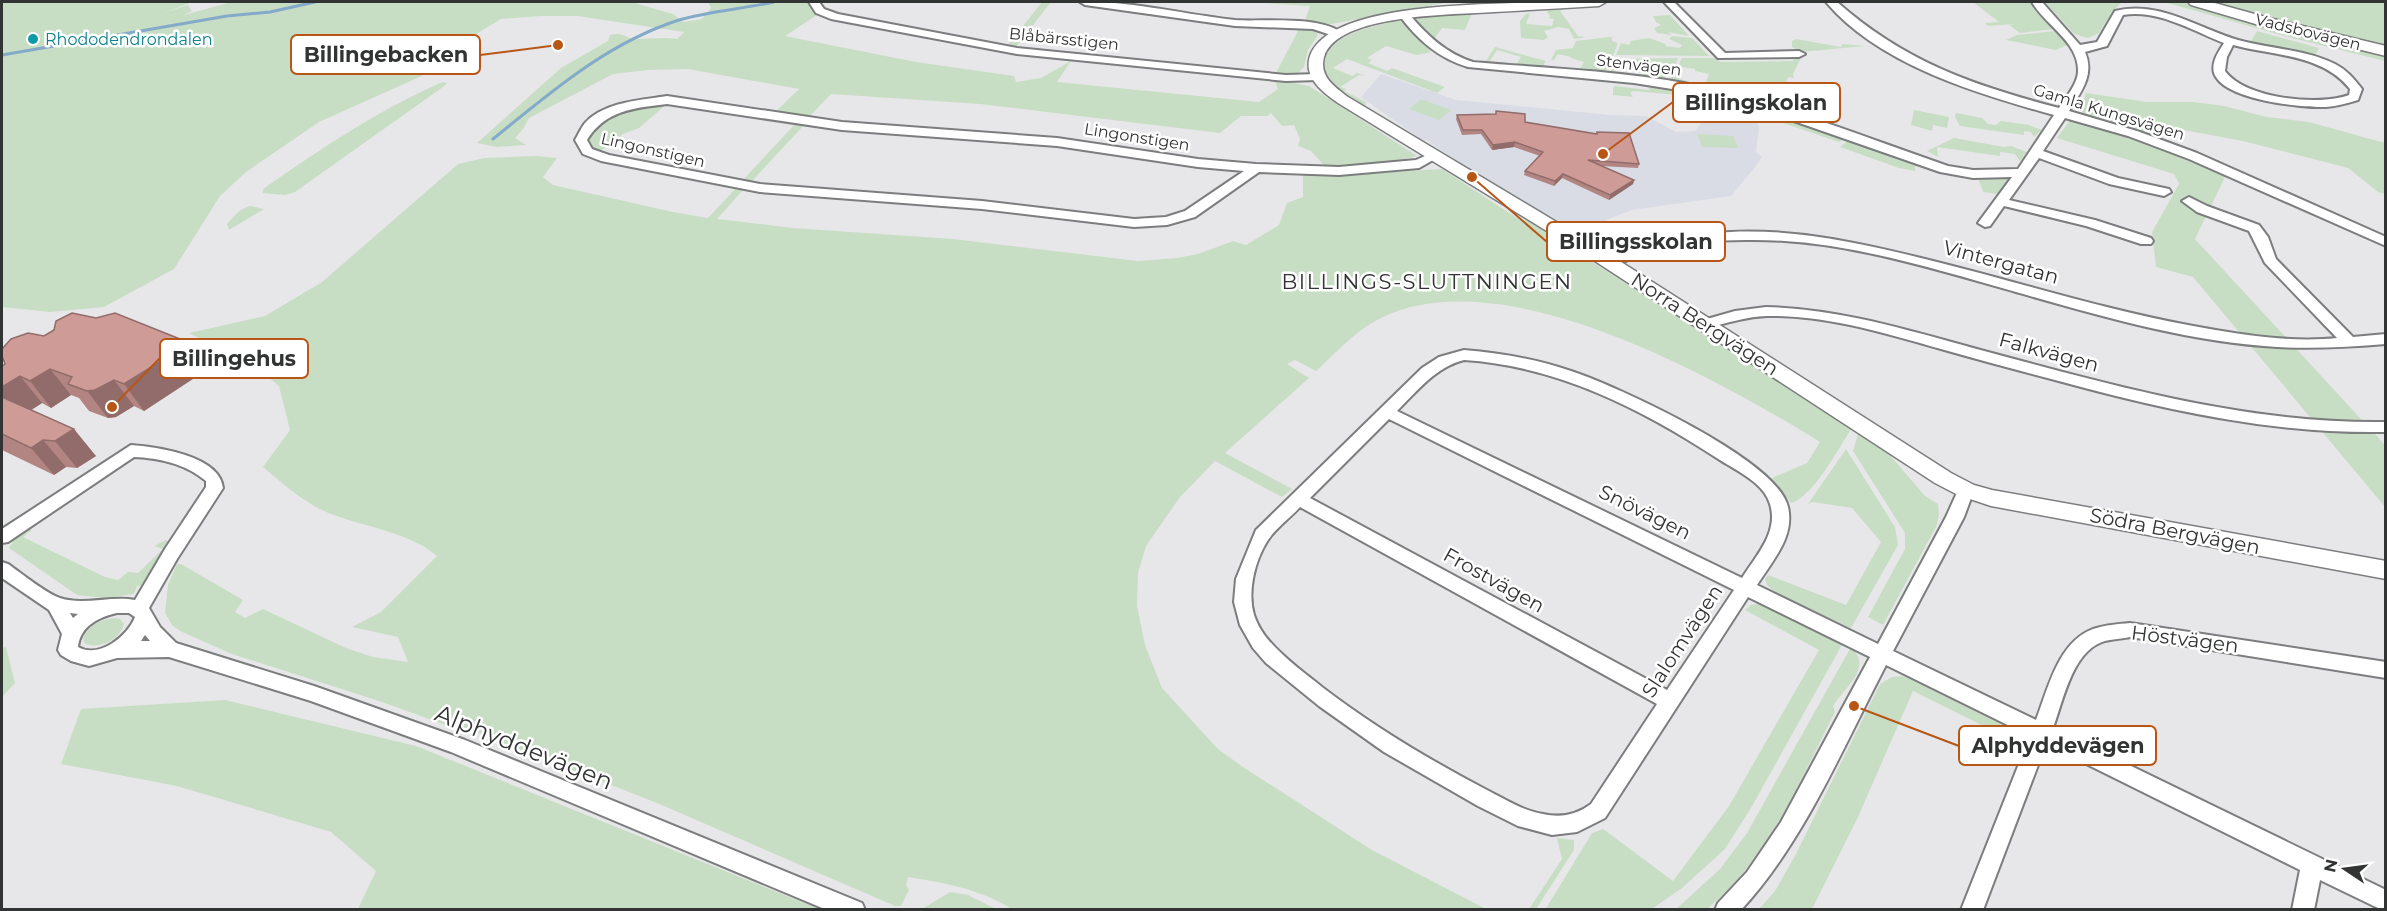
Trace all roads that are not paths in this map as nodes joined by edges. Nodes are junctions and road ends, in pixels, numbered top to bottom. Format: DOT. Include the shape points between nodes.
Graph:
graph roads {
  1 [pos="814,2"];
  2 [pos="1085,2"];
  3 [pos="1599,2"];
  4 [pos="1669,2"];
  5 [pos="1831,2"];
  6 [pos="2037,2"];
  7 [pos="2196,2"];
  8 [pos="1464,6"];
  9 [pos="1404,15"];
  10 [pos="1336,34"];
  11 [pos="2231,41"];
  12 [pos="2074,44"];
  13 [pos="2385,51"];
  14 [pos="1799,54"];
  15 [pos="1318,77"];
  16 [pos="2062,113"];
  17 [pos="2036,153"];
  18 [pos="1434,156"];
  19 [pos="1256,168"];
  20 [pos="2020,173"];
  21 [pos="2164,192"];
  22 [pos="2189,201"];
  23 [pos="2002,202"];
  24 [pos="1985,223"];
  25 [pos="2146,241"];
  26 [pos="2385,242"];
  27 [pos="1608,262"];
  28 [pos="1705,324"];
  29 [pos="2385,339"];
  30 [pos="2349,342"];
  31 [pos="1388,412"];
  32 [pos="2385,427"];
  33 [pos="1966,490"];
  34 [pos="1297,498"];
  35 [pos="2,537"];
  36 [pos="2,569"];
  37 [pos="2385,570"];
  38 [pos="1745,586"];
  39 [pos="56,605"];
  40 [pos="107,608"];
  41 [pos="142,612"];
  42 [pos="71,632"];
  43 [pos="169,649"];
  44 [pos="112,651"];
  45 [pos="1881,655"];
  46 [pos="2385,670"];
  47 [pos="1669,701"];
  48 [pos="2042,732"];
  49 [pos="2312,865"];
  50 [pos="2385,901"];
  51 [pos="854,909"];
  52 [pos="1726,909"];
  53 [pos="1972,909"];
  54 [pos="2303,909"];
  1 -- 15 [label="street, Blåbärsstigen" via="820,11 835,17 997,48 1286,78"];
  2 -- 10 [label="street, Blåbärsstigen" via="1238,23 1320,27"];
  3 -- 8 [label="street"];
  4 -- 14 [label="street" via="1722,56"];
  5 -- 16 [label="street, Gamla Kungsvägen" via="1871,35 1921,66 1981,90"];
  6 -- 12 [label="street"];
  7 -- 13 [label="main road, Vadsbovägen"];
  8 -- 9 [label="street"];
  9 -- 10 [label="street"];
  9 -- 20 [label="street, Stenvägen" via="1435,49 1472,65 1634,80 1712,92 1945,169 1973,174"];
  10 -- 15 [label="street" via="1319,50 1315,64"];
  11 -- 11 [label="street" via="2219,68 2231,84 2264,96 2311,104 2338,104 2354,98 2356,89 2352,81 2340,71 2277,50"];
  11 -- 12 [label="street" via="2157,14 2124,11 2115,17 2099,47"];
  12 -- 16 [label="street" via="2084,72"];
  15 -- 18 [label="street, Norra Bergvägen" via="1343,100"];
  16 -- 17 [label="street"];
  16 -- 26 [label="street, Gamla Kungsvägen" via="2174,148"];
  17 -- 20 [label="street"];
  17 -- 21 [label="street" via="2114,181"];
  18 -- 19 [label="street, Lingonstigen" via="1419,164 1339,171"];
  18 -- 27 [label="street, Norra Bergvägen"];
  19 -- 19 [label="street, Lingonstigen" via="1190,214 1167,221 1134,223 982,205 742,185 604,158 587,152 581,140 590,125 616,109 677,100 817,123 1057,142"];
  20 -- 23 [label="street"];
  22 -- 30 [label="street" via="2254,228 2270,260"];
  23 -- 24 [label="street"];
  23 -- 25 [label="street"];
  27 -- 28 [label="street, Norra Bergvägen"];
  27 -- 30 [label="street, Vintergatan" via="1682,241 1797,238 1892,254 2165,325 2259,339"];
  28 -- 32 [label="street, Falkvägen" via="1746,312 1809,315 1894,331 2119,392 2236,418 2349,429"];
  28 -- 33 [label="street, Norra Bergvägen"];
  29 -- 30 [label="street, Vintergatan"];
  31 -- 34 [label="street, Slalomvägen"];
  31 -- 38 [label="street, Snövägen"];
  31 -- 38 [label="street, Slalomvägen" via="1426,372 1444,360 1488,355 1579,381 1655,414 1707,443 1773,492 1782,522 1777,539"];
  33 -- 37 [label="street, Södra Bergvägen" via="1991,498"];
  33 -- 45 [label="street"];
  34 -- 47 [label="street, Frostvägen"];
  34 -- 47 [label="street, Slalomvägen" via="1262,535 1249,561 1242,604 1249,626 1271,657 1342,714 1448,780 1517,815 1551,825 1584,821 1598,811"];
  35 -- 41 [label="street" via="131,451 150,451 206,470 214,478 215,488 171,554"];
  36 -- 39 [label="street"];
  38 -- 45 [label="street, Snövägen"];
  38 -- 47 [label="street, Slalomvägen"];
  39 -- 40 [label="street"];
  39 -- 42 [label="street"];
  40 -- 41 [label="street" via="132,605"];
  40 -- 42 [label="street" via="86,618"];
  41 -- 43 [label="street"];
  41 -- 44 [label="street" via="143,624 136,634"];
  42 -- 44 [label="street, Alphyddevägen" via="68,650 74,655 91,657"];
  43 -- 44 [label="street, Alphyddevägen"];
  43 -- 51 [label="street, Alphyddevägen" via="314,694 458,746"];
  45 -- 48 [label="street, Snövägen"];
  45 -- 52 [label="street" via="1788,830 1755,879"];
  46 -- 48 [label="street, Höstvägen" via="2175,635 2130,630 2097,635 2079,648 2068,663"];
  48 -- 49 [label="street, Snövägen"];
  48 -- 53 [label="street, Höstvägen"];
  49 -- 50 [label="street, Snövägen"];
  49 -- 54 [label="street"];
}
